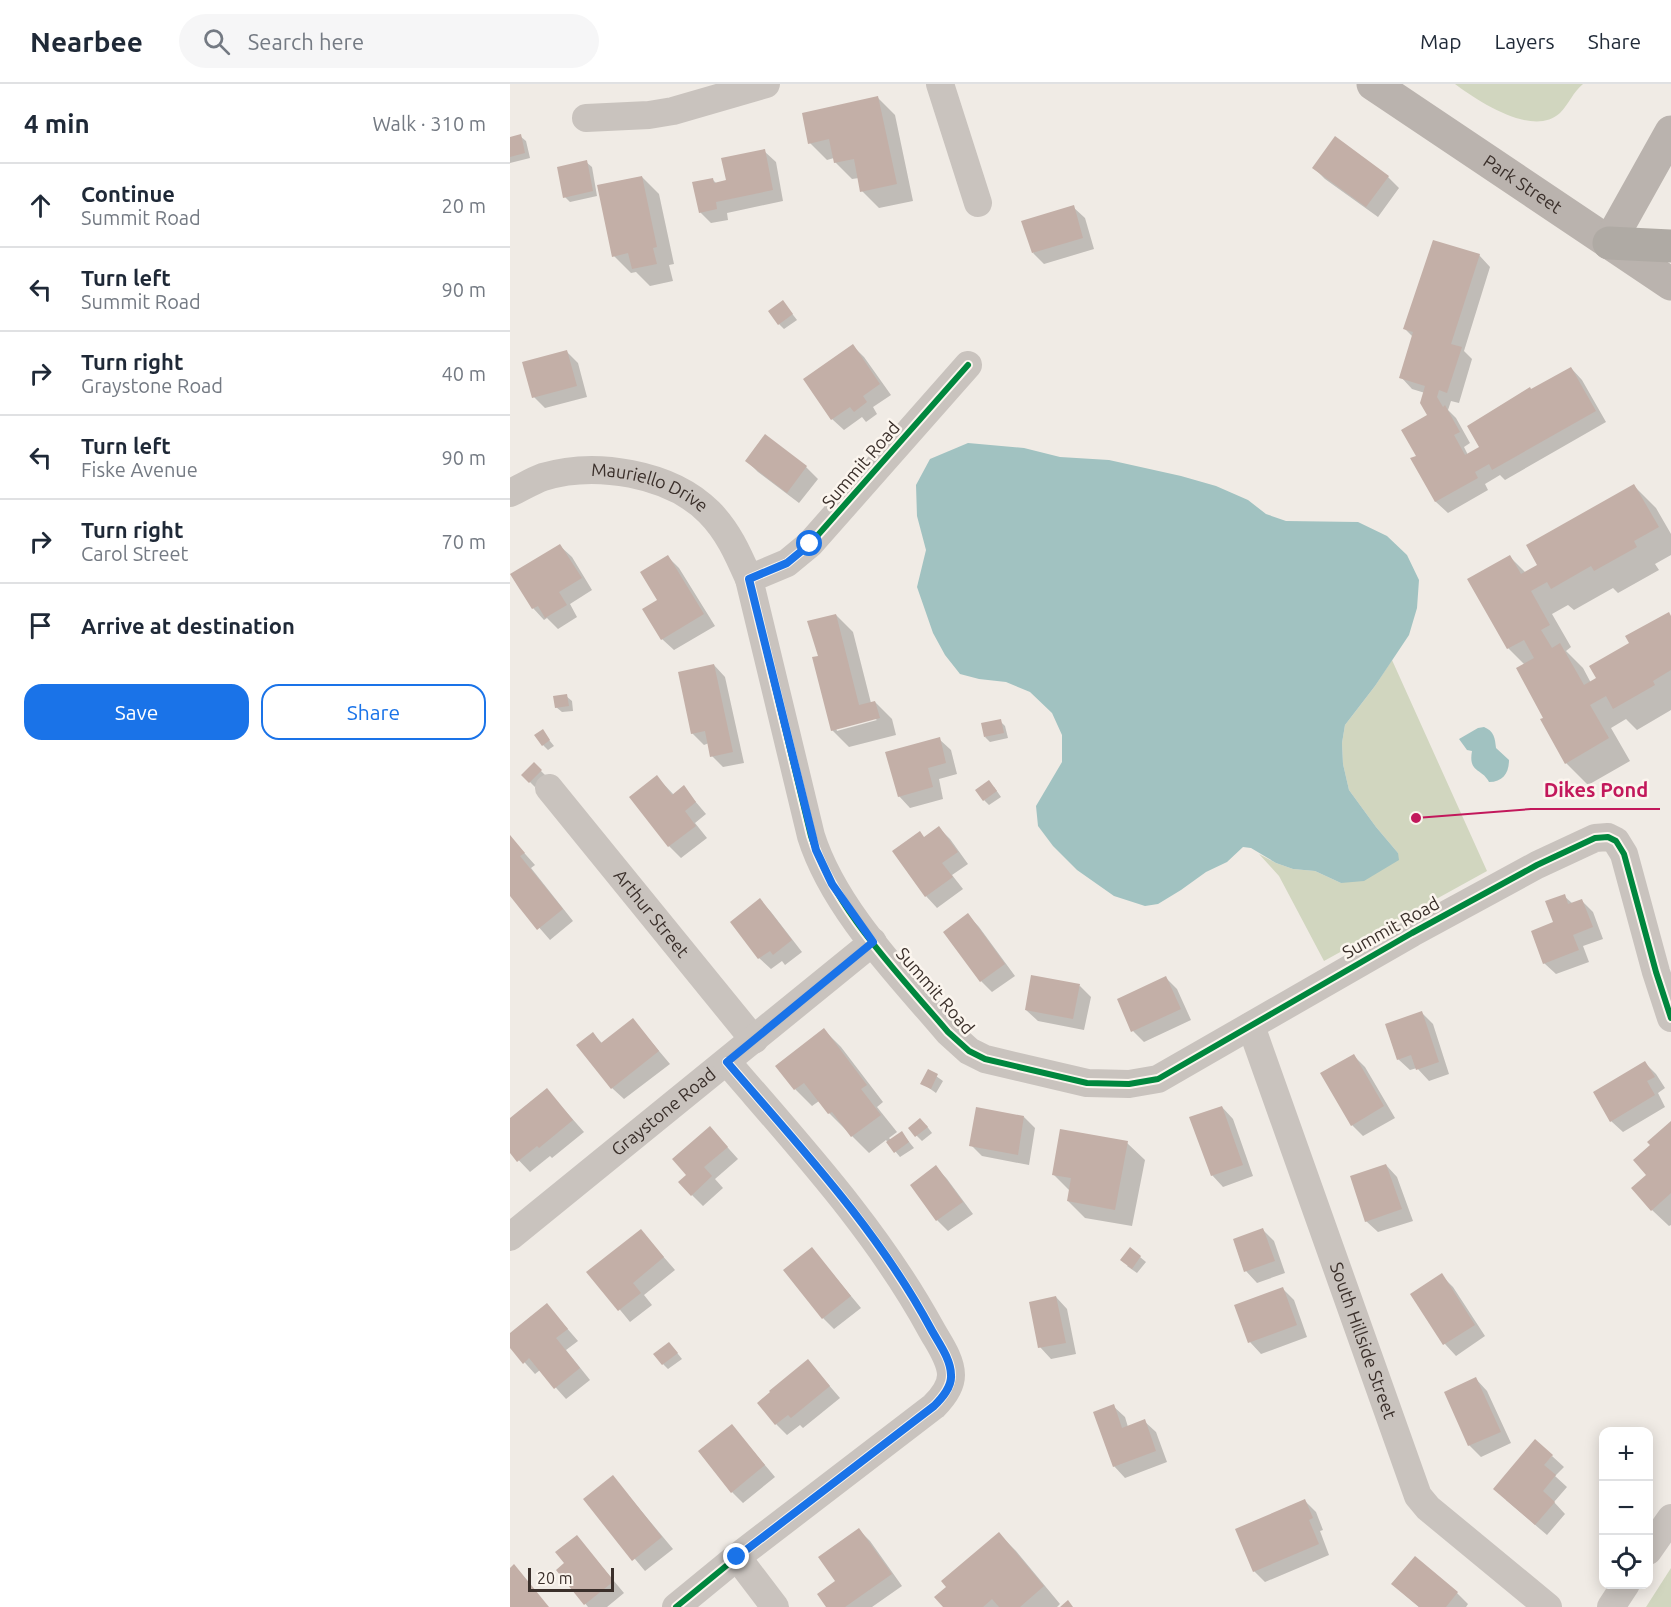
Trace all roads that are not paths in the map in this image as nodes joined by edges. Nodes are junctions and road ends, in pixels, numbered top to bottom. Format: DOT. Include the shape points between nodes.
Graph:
graph roads {
  1 [pos="766,84"];
  2 [pos="940,84"];
  3 [pos="1373,84"];
  4 [pos="586,118"];
  5 [pos="1671,132"];
  6 [pos="978,203"];
  7 [pos="1609,243"];
  8 [pos="1671,246"];
  9 [pos="1671,284"];
  10 [pos="968,365"];
  11 [pos="510,493"];
  12 [pos="749,579"];
  13 [pos="549,788"];
  14 [pos="873,942"];
  15 [pos="1671,1018"];
  16 [pos="1251,1026"];
  17 [pos="754,1040"];
  18 [pos="727,1062"];
  19 [pos="510,1237"];
  20 [pos="1671,1518"];
  21 [pos="1653,1544"];
  22 [pos="737,1557"];
  23 [pos="1623,1589"];
  24 [pos="676,1607"];
  25 [pos="775,1607"];
  26 [pos="1548,1607"];
  27 [pos="1611,1607"];
  1 -- 4 [label="street" via="673,111"];
  2 -- 6 [label="street"];
  3 -- 7 [label="main road, Park Street"];
  5 -- 7 [label="main road"];
  7 -- 8 [label="highway"];
  7 -- 9 [label="main road, Park Street"];
  10 -- 12 [label="street, Summit Road" via="810,544 787,563"];
  11 -- 12 [label="street, Mauriello Drive" via="542,478 571,472 649,477 682,492 708,510 728,535"];
  12 -- 14 [label="street, Summit Road" via="816,850 832,884"];
  13 -- 17 [label="street, Arthur Street"];
  14 -- 16 [label="street, Summit Road" via="948,1032 969,1051 993,1061 1087,1083 1129,1084 1158,1078"];
  14 -- 17 [label="street, Graystone Road"];
  15 -- 16 [label="street, Summit Road" via="1624,854 1616,841 1608,837 1576,845 1537,865"];
  16 -- 26 [label="street, South Hillside Street" via="1418,1496"];
  17 -- 18 [label="street, Graystone Road"];
  18 -- 19 [label="street, Graystone Road"];
  18 -- 22 [label="street" via="854,1211 891,1261 950,1369 950,1383 934,1406"];
  20 -- 21 [label="street"];
  22 -- 24 [label="street"];
  22 -- 25 [label="street"];
  23 -- 27 [label="street"];
}
